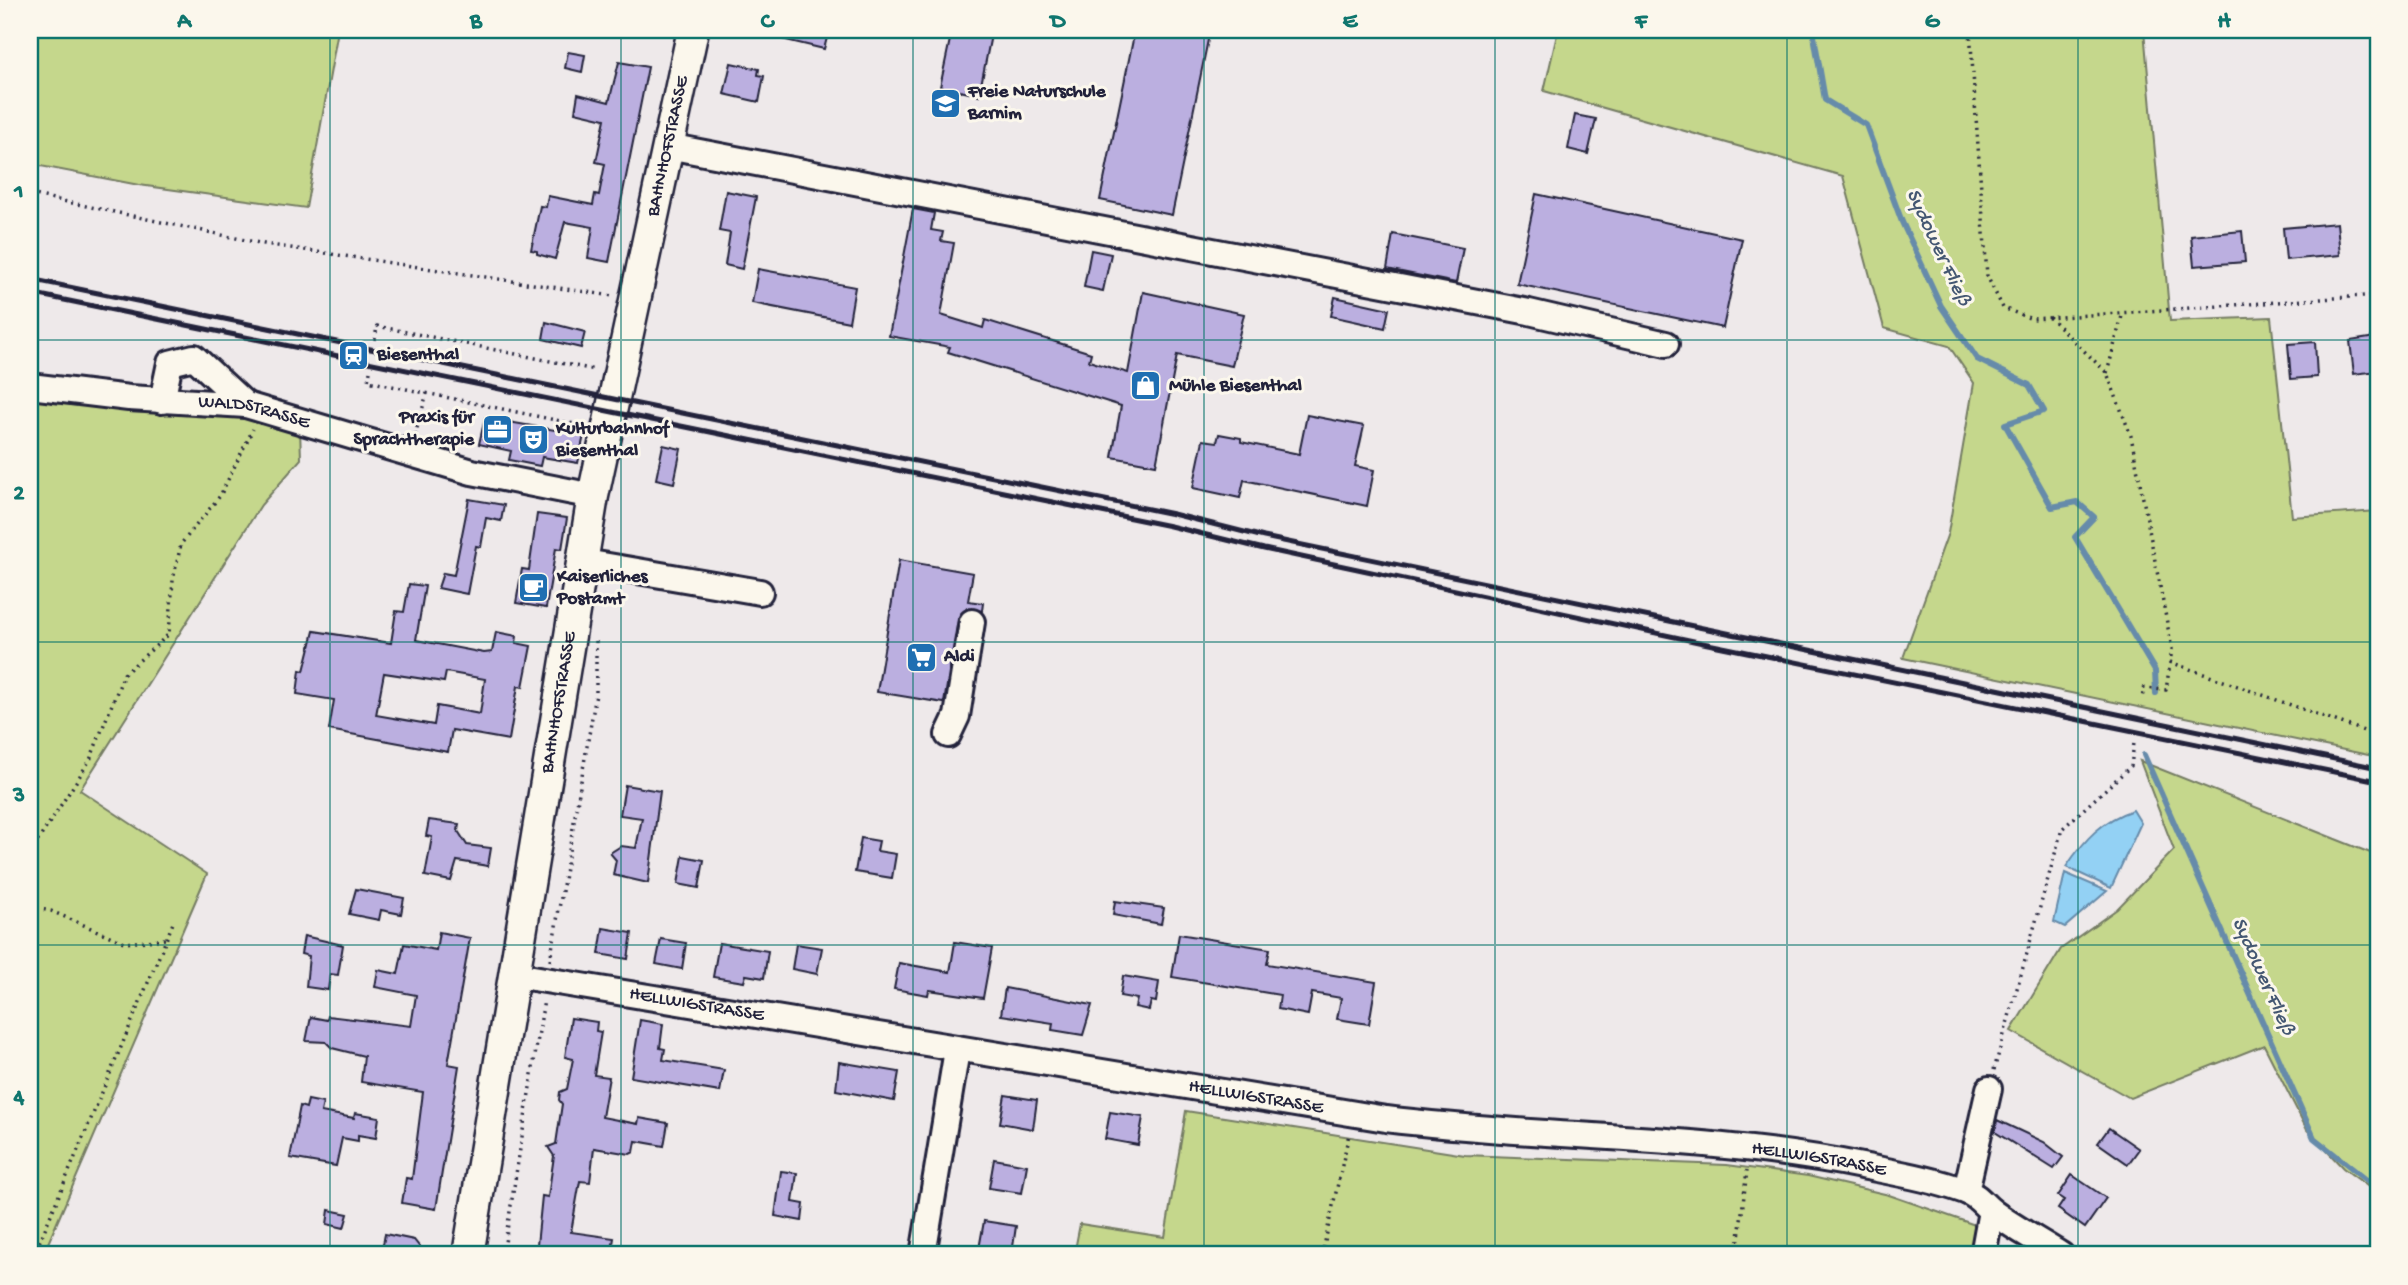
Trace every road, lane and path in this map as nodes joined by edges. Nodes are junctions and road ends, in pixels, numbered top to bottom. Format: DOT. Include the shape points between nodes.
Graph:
graph roads {
  1 [pos="694,30"];
  2 [pos="1970,30"];
  3 [pos="668,146"];
  4 [pos="30,194"];
  5 [pos="2378,295"];
  6 [pos="634,301"];
  7 [pos="2123,312"];
  8 [pos="2049,317"];
  9 [pos="374,340"];
  10 [pos="1667,344"];
  11 [pos="370,370"];
  12 [pos="2107,373"];
  13 [pos="618,374"];
  14 [pos="30,386"];
  15 [pos="427,393"];
  16 [pos="162,401"];
  17 [pos="255,407"];
  18 [pos="606,431"];
  19 [pos="410,452"];
  20 [pos="593,495"];
  21 [pos="585,562"];
  22 [pos="760,592"];
  23 [pos="972,622"];
  24 [pos="596,639"];
  25 [pos="2170,662"];
  26 [pos="2142,698"];
  27 [pos="947,735"];
  28 [pos="2378,736"];
  29 [pos="2134,743"];
  30 [pos="30,852"];
  31 [pos="30,907"];
  32 [pos="173,923"];
  33 [pos="166,939"];
  34 [pos="515,975"];
  35 [pos="547,981"];
  36 [pos="957,1049"];
  37 [pos="1989,1089"];
  38 [pos="1354,1114"];
  39 [pos="1750,1147"];
  40 [pos="1966,1191"];
  41 [pos="1991,1211"];
  42 [pos="34,1255"];
  43 [pos="468,1255"];
  44 [pos="503,1255"];
  45 [pos="923,1255"];
  46 [pos="1322,1255"];
  47 [pos="1737,1255"];
  48 [pos="1983,1255"];
  49 [pos="2062,1255"];
  1 -- 3 [label="main road, BAHNHOFSTRASSE"];
  2 -- 8 [label="path" via="1986,276 2003,308 2032,318"];
  3 -- 6 [label="main road, BAHNHOFSTRASSE"];
  3 -- 10 [label="street" via="1529,312"];
  4 -- 6 [label="path" via="264,244"];
  5 -- 7 [label="path"];
  6 -- 13 [label="main road, BAHNHOFSTRASSE"];
  7 -- 8 [label="path"];
  7 -- 12 [label="path"];
  8 -- 12 [label="path"];
  9 -- 13 [label="path" via="377,326"];
  11 -- 15 [label="path" via="368,381"];
  12 -- 25 [label="path" via="2131,436 2172,649"];
  13 -- 18 [label="main road, BAHNHOFSTRASSE"];
  14 -- 16 [label="street, WALDSTRASSE"];
  15 -- 18 [label="path"];
  15 -- 19 [label="path"];
  16 -- 17 [label="street, WALDSTRASSE"];
  16 -- 17 [label="street" via="170,363 194,357"];
  17 -- 19 [label="street, WALDSTRASSE"];
  17 -- 30 [label="path" via="220,496 181,544 169,634 124,674 90,760"];
  18 -- 20 [label="main road, BAHNHOFSTRASSE"];
  19 -- 20 [label="street, WALDSTRASSE" via="472,472"];
  20 -- 21 [label="main road, BAHNHOFSTRASSE"];
  21 -- 22 [label="street"];
  21 -- 34 [label="main road, BAHNHOFSTRASSE"];
  23 -- 27 [label="street" via="957,716"];
  24 -- 35 [label="path" via="596,694"];
  25 -- 26 [label="path" via="2165,690 2144,688"];
  25 -- 28 [label="path"];
  29 -- 37 [label="path" via="2131,766 2062,829"];
  31 -- 33 [label="path" via="51,911 126,943"];
  32 -- 33 [label="path"];
  33 -- 42 [label="path"];
  34 -- 35 [label="street, HELLWIGSTRASSE"];
  34 -- 43 [label="main road, BAHNHOFSTRASSE"];
  35 -- 36 [label="street, HELLWIGSTRASSE"];
  35 -- 44 [label="path"];
  36 -- 38 [label="street, HELLWIGSTRASSE"];
  36 -- 45 [label="street"];
  37 -- 40 [label="street"];
  38 -- 39 [label="street, HELLWIGSTRASSE" via="1441,1126"];
  38 -- 46 [label="path"];
  39 -- 40 [label="street, HELLWIGSTRASSE"];
  39 -- 47 [label="path"];
  40 -- 41 [label="street, HELLWIGSTRASSE" via="1982,1199"];
  41 -- 48 [label="street"];
  41 -- 49 [label="street, HELLWIGSTRASSE"];
}
